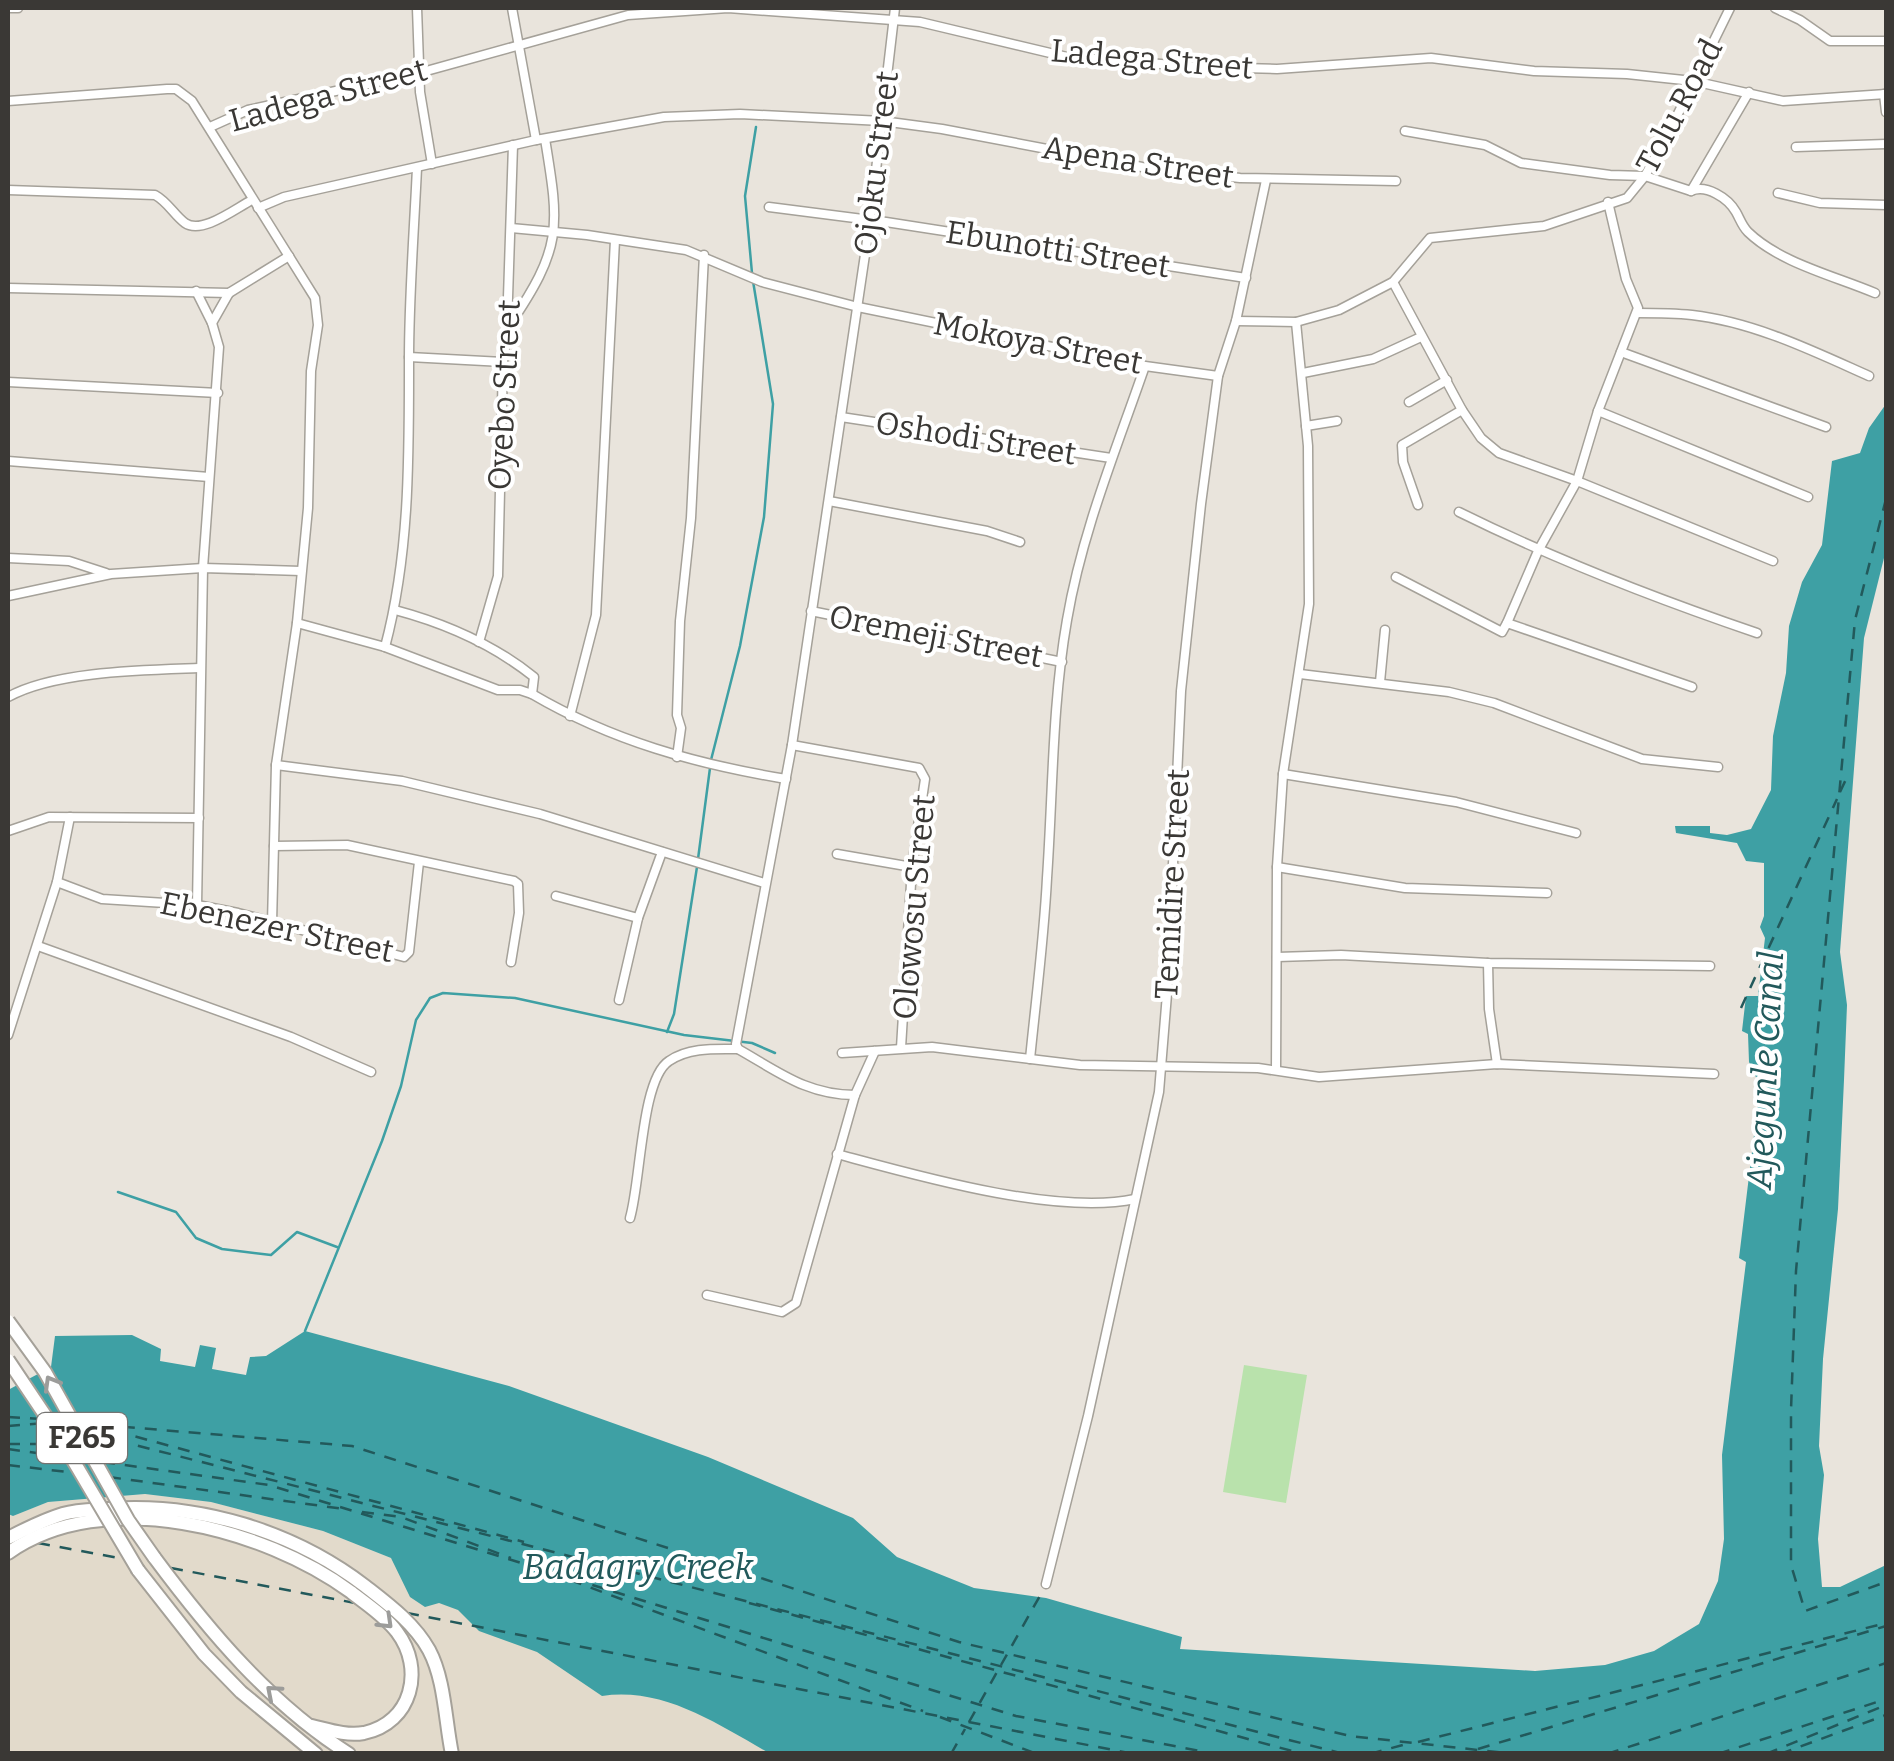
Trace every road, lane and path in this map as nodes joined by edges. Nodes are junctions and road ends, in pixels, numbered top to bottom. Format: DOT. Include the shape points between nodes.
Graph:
graph roads {
  1 [pos="8,8"];
  2 [pos="18,8"];
  3 [pos="417,8"];
  4 [pos="512,8"];
  5 [pos="895,8"];
  6 [pos="1730,8"];
  7 [pos="1774,8"];
  8 [pos="893,20"];
  9 [pos="1886,41"];
  10 [pos="520,42"];
  11 [pos="419,73"];
  12 [pos="1693,81"];
  13 [pos="1748,92"];
  14 [pos="1886,94"];
  15 [pos="8,101"];
  16 [pos="1886,112"];
  17 [pos="882,122"];
  18 [pos="210,127"];
  19 [pos="1405,131"];
  20 [pos="540,139"];
  21 [pos="1886,144"];
  22 [pos="512,145"];
  23 [pos="1796,147"];
  24 [pos="432,164"];
  25 [pos="417,168"];
  26 [pos="1645,176"];
  27 [pos="1266,180"];
  28 [pos="1396,180"];
  29 [pos="8,190"];
  30 [pos="1691,191"];
  31 [pos="1778,192"];
  32 [pos="1608,202"];
  33 [pos="255,204"];
  34 [pos="1886,205"];
  35 [pos="768,207"];
  36 [pos="870,221"];
  37 [pos="512,228"];
  38 [pos="556,231"];
  39 [pos="615,240"];
  40 [pos="704,255"];
  41 [pos="289,256"];
  42 [pos="1246,278"];
  43 [pos="1393,282"];
  44 [pos="8,288"];
  45 [pos="196,291"];
  46 [pos="1876,292"];
  47 [pos="229,293"];
  48 [pos="858,307"];
  49 [pos="1636,313"];
  50 [pos="1236,321"];
  51 [pos="212,322"];
  52 [pos="1296,322"];
  53 [pos="508,328"];
  54 [pos="1421,337"];
  55 [pos="1621,352"];
  56 [pos="409,357"];
  57 [pos="502,362"];
  58 [pos="1145,366"];
  59 [pos="1303,372"];
  60 [pos="1218,376"];
  61 [pos="1869,376"];
  62 [pos="1447,380"];
  63 [pos="8,382"];
  64 [pos="218,394"];
  65 [pos="1410,402"];
  66 [pos="1462,410"];
  67 [pos="1598,411"];
  68 [pos="841,417"];
  69 [pos="1337,421"];
  70 [pos="1306,426"];
  71 [pos="1826,427"];
  72 [pos="1111,458"];
  73 [pos="8,461"];
  74 [pos="209,476"];
  75 [pos="1577,481"];
  76 [pos="1808,497"];
  77 [pos="829,501"];
  78 [pos="1418,505"];
  79 [pos="1458,512"];
  80 [pos="1020,542"];
  81 [pos="1538,551"];
  82 [pos="8,558"];
  83 [pos="1773,561"];
  84 [pos="203,568"];
  85 [pos="301,571"];
  86 [pos="111,574"];
  87 [pos="1396,577"];
  88 [pos="8,596"];
  89 [pos="395,610"];
  90 [pos="811,611"];
  91 [pos="297,623"];
  92 [pos="1507,624"];
  93 [pos="1385,630"];
  94 [pos="1757,633"];
  95 [pos="479,642"];
  96 [pos="385,648"];
  97 [pos="1062,662"];
  98 [pos="199,668"];
  99 [pos="1300,674"];
  100 [pos="1380,682"];
  101 [pos="1692,688"];
  102 [pos="532,694"];
  103 [pos="8,697"];
  104 [pos="570,716"];
  105 [pos="792,746"];
  106 [pos="677,758"];
  107 [pos="276,764"];
  108 [pos="1718,767"];
  109 [pos="1283,774"];
  110 [pos="786,779"];
  111 [pos="70,817"];
  112 [pos="199,818"];
  113 [pos="8,831"];
  114 [pos="1576,833"];
  115 [pos="274,846"];
  116 [pos="662,852"];
  117 [pos="836,854"];
  118 [pos="419,862"];
  119 [pos="1276,866"];
  120 [pos="912,867"];
  121 [pos="57,882"];
  122 [pos="764,884"];
  123 [pos="1548,893"];
  124 [pos="556,896"];
  125 [pos="197,905"];
  126 [pos="638,918"];
  127 [pos="272,923"];
  128 [pos="38,946"];
  129 [pos="1277,957"];
  130 [pos="511,962"];
  131 [pos="1488,962"];
  132 [pos="1710,966"];
  133 [pos="619,1000"];
  134 [pos="11,1013"];
  135 [pos="8,1035"];
  136 [pos="737,1043"];
  137 [pos="901,1048"];
  138 [pos="875,1051"];
  139 [pos="842,1053"];
  140 [pos="1030,1060"];
  141 [pos="1497,1064"];
  142 [pos="1162,1068"];
  143 [pos="1276,1070"];
  144 [pos="371,1072"];
  145 [pos="1714,1074"];
  146 [pos="855,1095"];
  147 [pos="837,1154"];
  148 [pos="1135,1199"];
  149 [pos="630,1218"];
  150 [pos="706,1294"];
  151 [pos="8,1321"];
  152 [pos="8,1360"];
  153 [pos="8,1538"];
  154 [pos="8,1552"];
  155 [pos="1046,1584"];
  156 [pos="312,1726"];
  157 [pos="316,1754"];
  158 [pos="348,1754"];
  159 [pos="452,1754"];
  1 -- 2 [label="street"];
  3 -- 11 [label="street"];
  4 -- 10 [label="street"];
  5 -- 8 [label="street, Ojoku Street"];
  6 -- 12 [label="street, Tolu Road"];
  7 -- 9 [label="street" via="1830,40"];
  8 -- 10 [label="street, Ladega Street" via="728,8 628,14"];
  8 -- 12 [label="street, Ladega Street" via="1068,56 1201,67 1277,70 1431,58"];
  8 -- 17 [label="street, Ojoku Street"];
  10 -- 11 [label="street, Ladega Street"];
  10 -- 20 [label="street"];
  11 -- 18 [label="street, Ladega Street" via="248,110"];
  11 -- 24 [label="street"];
  12 -- 13 [label="street, Ladega Street"];
  12 -- 26 [label="street, Tolu Road"];
  13 -- 14 [label="street, Ladega Street" via="1783,102"];
  13 -- 30 [label="street"];
  14 -- 16 [label="street"];
  15 -- 18 [label="street" via="176,90"];
  17 -- 20 [label="street, Apena Street" via="664,117"];
  17 -- 27 [label="street, Apena Street" via="1142,167"];
  17 -- 36 [label="street, Ojoku Street"];
  18 -- 33 [label="street"];
  19 -- 26 [label="street" via="1486,145 1521,163"];
  20 -- 22 [label="street, Apena Street"];
  20 -- 38 [label="street"];
  21 -- 23 [label="street"];
  22 -- 24 [label="street, Apena Street"];
  22 -- 37 [label="street, Oyebo Street"];
  24 -- 25 [label="street, Apena Street"];
  25 -- 33 [label="street, Apena Street"];
  25 -- 56 [label="street"];
  26 -- 30 [label="street"];
  26 -- 32 [label="street, Tolu Road" via="1627,198"];
  27 -- 28 [label="street, Apena Street"];
  27 -- 42 [label="street, Temidire Street"];
  29 -- 33 [label="street, Apena Street" via="156,195 194,226"];
  30 -- 46 [label="street" via="1707,189 1729,203 1746,231 1789,258"];
  31 -- 34 [label="street" via="1820,203"];
  32 -- 43 [label="street, Tolu Road" via="1544,226 1430,238"];
  32 -- 49 [label="street"];
  33 -- 41 [label="street"];
  35 -- 36 [label="street, Ebunotti Street"];
  36 -- 42 [label="street, Ebunotti Street"];
  36 -- 48 [label="street, Ojoku Street"];
  37 -- 38 [label="street, Mokoya Street"];
  37 -- 53 [label="street, Oyebo Street"];
  38 -- 39 [label="street, Mokoya Street"];
  38 -- 53 [label="street" via="535,288"];
  39 -- 40 [label="street, Mokoya Street"];
  39 -- 104 [label="street" via="596,616"];
  40 -- 48 [label="street, Mokoya Street" via="762,282"];
  40 -- 106 [label="street"];
  41 -- 47 [label="street"];
  41 -- 85 [label="street" via="318,309"];
  42 -- 50 [label="street, Temidire Street"];
  43 -- 52 [label="street, Tolu Road" via="1339,310"];
  43 -- 54 [label="street"];
  44 -- 45 [label="street"];
  45 -- 47 [label="street"];
  45 -- 51 [label="street"];
  47 -- 51 [label="street"];
  48 -- 58 [label="street, Mokoya Street"];
  48 -- 68 [label="street, Ojoku Street"];
  49 -- 55 [label="street"];
  49 -- 61 [label="street" via="1740,325"];
  50 -- 52 [label="street, Tolu Road"];
  50 -- 60 [label="street, Temidire Street"];
  51 -- 64 [label="street" via="220,348"];
  52 -- 59 [label="street"];
  53 -- 57 [label="street, Oyebo Street"];
  54 -- 59 [label="street" via="1373,360"];
  54 -- 62 [label="street"];
  55 -- 67 [label="street"];
  55 -- 71 [label="street"];
  56 -- 57 [label="street"];
  56 -- 89 [label="street" via="407,509"];
  57 -- 95 [label="street, Oyebo Street" via="498,576"];
  58 -- 60 [label="street, Mokoya Street"];
  58 -- 72 [label="street"];
  59 -- 70 [label="street"];
  60 -- 142 [label="street, Temidire Street" via="1181,691"];
  62 -- 65 [label="street"];
  62 -- 66 [label="street"];
  63 -- 64 [label="street"];
  64 -- 74 [label="street"];
  66 -- 75 [label="street" via="1498,453"];
  66 -- 78 [label="street" via="1402,445"];
  67 -- 75 [label="street"];
  67 -- 76 [label="street"];
  68 -- 72 [label="street, Oshodi Street"];
  68 -- 77 [label="street, Ojoku Street"];
  69 -- 70 [label="street"];
  70 -- 99 [label="street" via="1309,604"];
  72 -- 97 [label="street" via="1076,576"];
  73 -- 74 [label="street"];
  74 -- 84 [label="street"];
  75 -- 81 [label="street"];
  75 -- 83 [label="street"];
  77 -- 80 [label="street"];
  77 -- 90 [label="street, Ojoku Street"];
  79 -- 81 [label="street"];
  81 -- 92 [label="street"];
  81 -- 94 [label="street"];
  82 -- 86 [label="street" via="69,562"];
  84 -- 85 [label="street"];
  84 -- 86 [label="street"];
  84 -- 98 [label="street"];
  85 -- 91 [label="street"];
  86 -- 88 [label="street"];
  87 -- 92 [label="street" via="1502,632"];
  89 -- 95 [label="street"];
  89 -- 96 [label="street"];
  90 -- 97 [label="street, Oremeji Street"];
  90 -- 105 [label="street, Ojoku Street"];
  91 -- 96 [label="street"];
  91 -- 107 [label="street"];
  92 -- 101 [label="street"];
  93 -- 100 [label="street"];
  95 -- 102 [label="street" via="534,677"];
  96 -- 102 [label="street" via="498,690"];
  97 -- 140 [label="street"];
  98 -- 103 [label="street" via="45,683"];
  98 -- 112 [label="street"];
  99 -- 100 [label="street"];
  99 -- 109 [label="street"];
  100 -- 108 [label="street" via="1494,703 1642,759"];
  102 -- 104 [label="street"];
  104 -- 106 [label="street"];
  105 -- 110 [label="street, Ojoku Street"];
  105 -- 120 [label="street, Olowosu Street" via="918,768 926,779"];
  106 -- 110 [label="street"];
  107 -- 115 [label="street"];
  107 -- 116 [label="street" via="402,782"];
  109 -- 114 [label="street" via="1456,802"];
  109 -- 119 [label="street"];
  110 -- 122 [label="street, Ojoku Street"];
  111 -- 112 [label="street"];
  111 -- 113 [label="street" via="49,816"];
  111 -- 121 [label="street"];
  112 -- 125 [label="street"];
  115 -- 118 [label="street" via="347,845"];
  115 -- 127 [label="street"];
  116 -- 122 [label="street"];
  116 -- 126 [label="street"];
  117 -- 120 [label="street"];
  118 -- 127 [label="street, Ebenezer Street" via="407,956"];
  118 -- 130 [label="street" via="518,884"];
  119 -- 123 [label="street" via="1405,888"];
  119 -- 129 [label="street"];
  120 -- 137 [label="street, Olowosu Street"];
  121 -- 125 [label="street, Ebenezer Street" via="102,899"];
  121 -- 128 [label="street"];
  122 -- 136 [label="street"];
  124 -- 126 [label="street"];
  125 -- 127 [label="street, Ebenezer Street"];
  126 -- 133 [label="street"];
  128 -- 134 [label="street"];
  128 -- 144 [label="street"];
  129 -- 131 [label="street"];
  129 -- 143 [label="street"];
  131 -- 132 [label="street"];
  131 -- 141 [label="street"];
  134 -- 135 [label="street"];
  136 -- 146 [label="street" via="808,1089"];
  136 -- 149 [label="street" via="669,1060 656,1074"];
  137 -- 138 [label="street"];
  137 -- 140 [label="street"];
  138 -- 139 [label="street"];
  138 -- 146 [label="street"];
  140 -- 142 [label="street"];
  141 -- 143 [label="street" via="1319,1077"];
  141 -- 145 [label="street"];
  142 -- 143 [label="street"];
  142 -- 148 [label="street, Temidire Street"];
  146 -- 147 [label="street"];
  147 -- 148 [label="street" via="1040,1198 1112,1204"];
  147 -- 150 [label="street" via="796,1303 782,1312"];
  148 -- 155 [label="street, Temidire Street"];
  156 -- 151 [label="highway, F265, one-way, bridge" via="230,1654 154,1557"];
  152 -- 157 [label="highway, F265, bridge" via="138,1570 204,1654"];
  153 -- 159 [label="highway" via="67,1513 138,1507 241,1523 290,1542 339,1566 413,1628 436,1668"];
  154 -- 156 [label="highway, one-way" via="68,1526 146,1519 229,1532 320,1570 396,1630 413,1666 406,1702 384,1726 348,1734"];
  156 -- 158 [label="highway, F265"];
}
